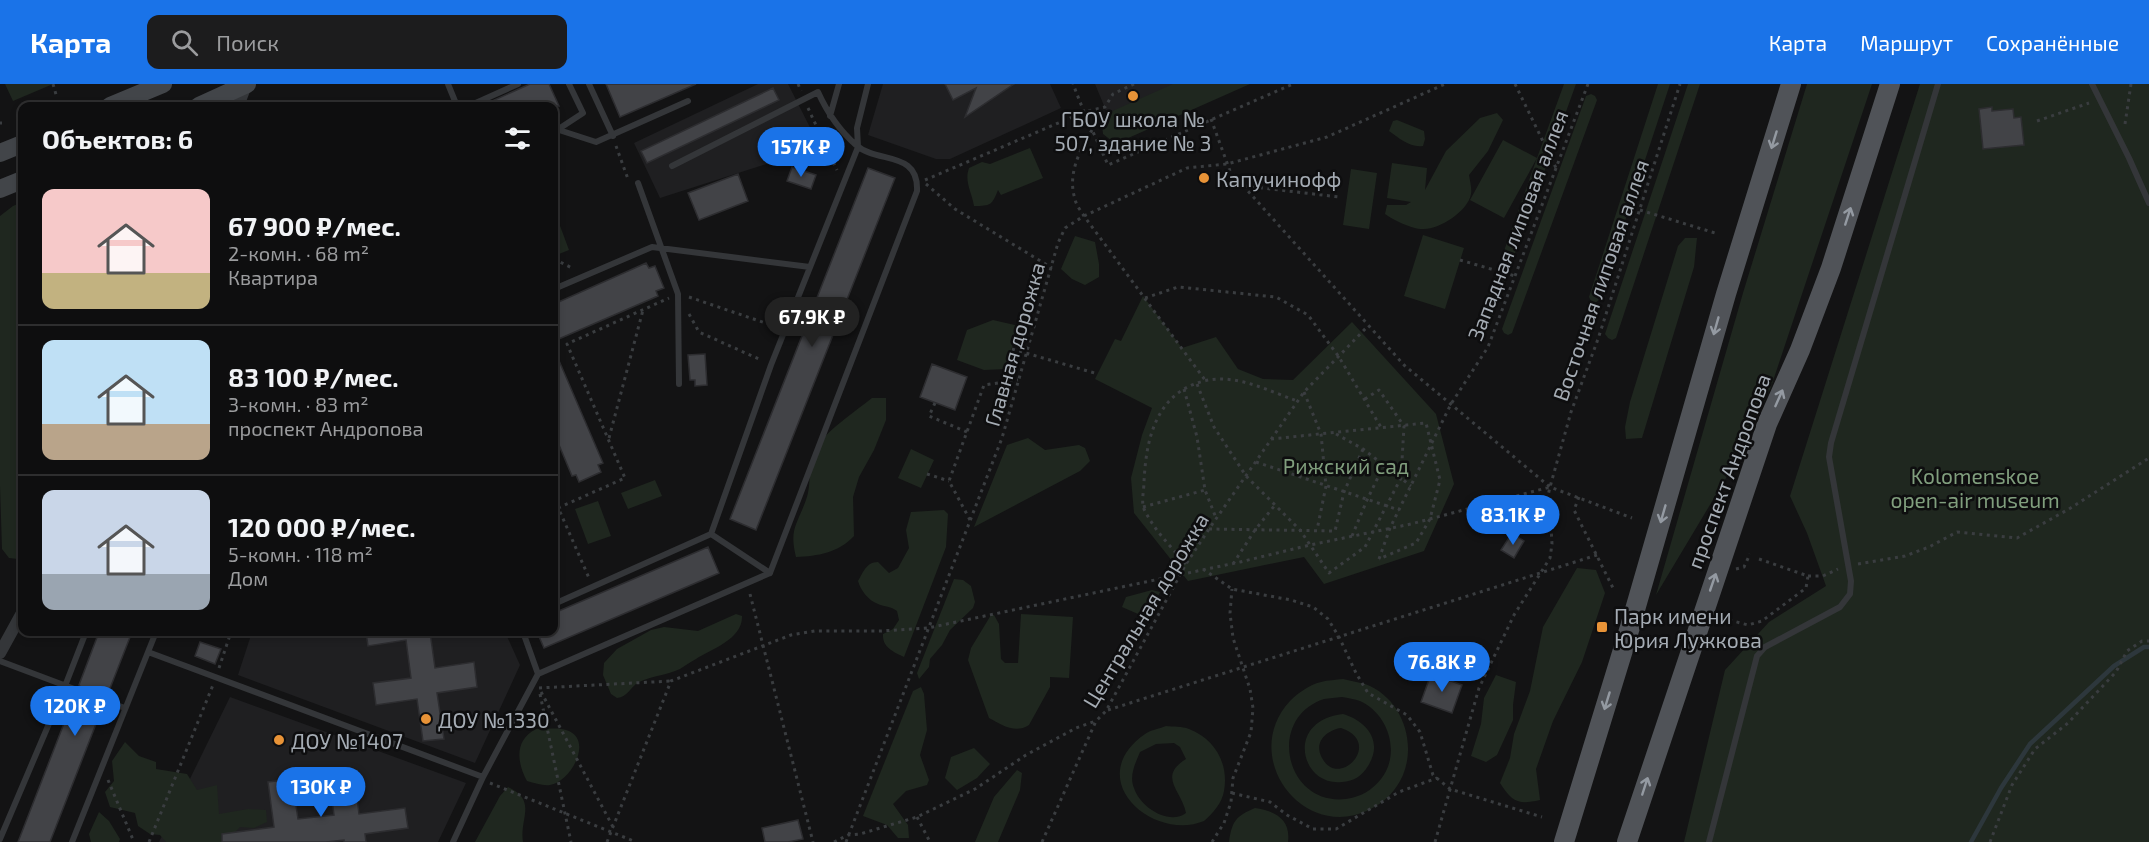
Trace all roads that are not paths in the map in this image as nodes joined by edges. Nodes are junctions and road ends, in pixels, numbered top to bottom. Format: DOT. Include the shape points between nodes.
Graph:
graph roads {
  1 [pos="163,84"];
  2 [pos="247,84"];
  3 [pos="448,84"];
  4 [pos="518,84"];
  5 [pos="569,84"];
  6 [pos="589,84"];
  7 [pos="839,84"];
  8 [pos="868,84"];
  9 [pos="1791,84"];
  10 [pos="1890,84"];
  11 [pos="1938,84"];
  12 [pos="2092,84"];
  13 [pos="688,101"];
  14 [pos="120,102"];
  15 [pos="208,102"];
  16 [pos="240,102"];
  17 [pos="455,102"];
  18 [pos="478,102"];
  19 [pos="830,116"];
  20 [pos="558,130"];
  21 [pos="558,132"];
  22 [pos="613,136"];
  23 [pos="18,146"];
  24 [pos="858,147"];
  25 [pos="0,153"];
  26 [pos="672,166"];
  27 [pos="18,182"];
  28 [pos="638,183"];
  29 [pos="0,189"];
  30 [pos="2149,202"];
  31 [pos="663,248"];
  32 [pos="810,267"];
  33 [pos="558,287"];
  34 [pos="679,384"];
  35 [pos="711,534"];
  36 [pos="770,573"];
  37 [pos="558,602"];
  38 [pos="18,620"];
  39 [pos="84,636"];
  40 [pos="154,636"];
  41 [pos="524,636"];
  42 [pos="148,652"];
  43 [pos="0,653"];
  44 [pos="0,661"];
  45 [pos="538,674"];
  46 [pos="65,686"];
  47 [pos="77,690"];
  48 [pos="105,701"];
  49 [pos="125,708"];
  50 [pos="482,778"];
  51 [pos="0,839"];
  52 [pos="72,842"];
  53 [pos="453,842"];
  54 [pos="1564,842"];
  55 [pos="1627,842"];
  56 [pos="1709,842"];
  1 -- 14 [label="main road"];
  2 -- 15 [label="main road"];
  2 -- 16 [label="street"];
  3 -- 17 [label="lane"];
  4 -- 18 [label="lane"];
  5 -- 20 [label="lane" via="583,113"];
  6 -- 22 [label="lane"];
  7 -- 19 [label="lane"];
  8 -- 24 [label="lane" via="856,128"];
  9 -- 54 [label="main road, проспект Андропова, one-way"];
  55 -- 10 [label="main road, проспект Андропова, one-way" via="1767,424 1832,268"];
  11 -- 56 [label="lane" via="1831,443 1829,458 1849,565 1850,594 1840,607 1765,647 1757,656"];
  12 -- 30 [label="lane"];
  13 -- 22 [label="lane"];
  19 -- 24 [label="lane"];
  19 -- 26 [label="lane" via="818,92"];
  21 -- 22 [label="lane" via="596,142"];
  23 -- 25 [label="main road"];
  24 -- 32 [label="lane"];
  24 -- 36 [label="lane" via="908,165 920,182"];
  27 -- 29 [label="main road"];
  28 -- 31 [label="lane"];
  31 -- 32 [label="lane"];
  31 -- 33 [label="lane" via="652,247"];
  31 -- 34 [label="lane" via="678,294"];
  32 -- 35 [label="lane"];
  35 -- 36 [label="lane"];
  35 -- 37 [label="lane"];
  36 -- 45 [label="lane"];
  38 -- 43 [label="street"];
  39 -- 46 [label="lane"];
  40 -- 42 [label="lane"];
  41 -- 45 [label="lane"];
  42 -- 49 [label="lane"];
  42 -- 50 [label="lane"];
  44 -- 46 [label="lane"];
  45 -- 50 [label="lane"];
  46 -- 47 [label="lane"];
  46 -- 51 [label="lane"];
  48 -- 49 [label="lane"];
  49 -- 52 [label="lane"];
  50 -- 53 [label="lane"];
}
